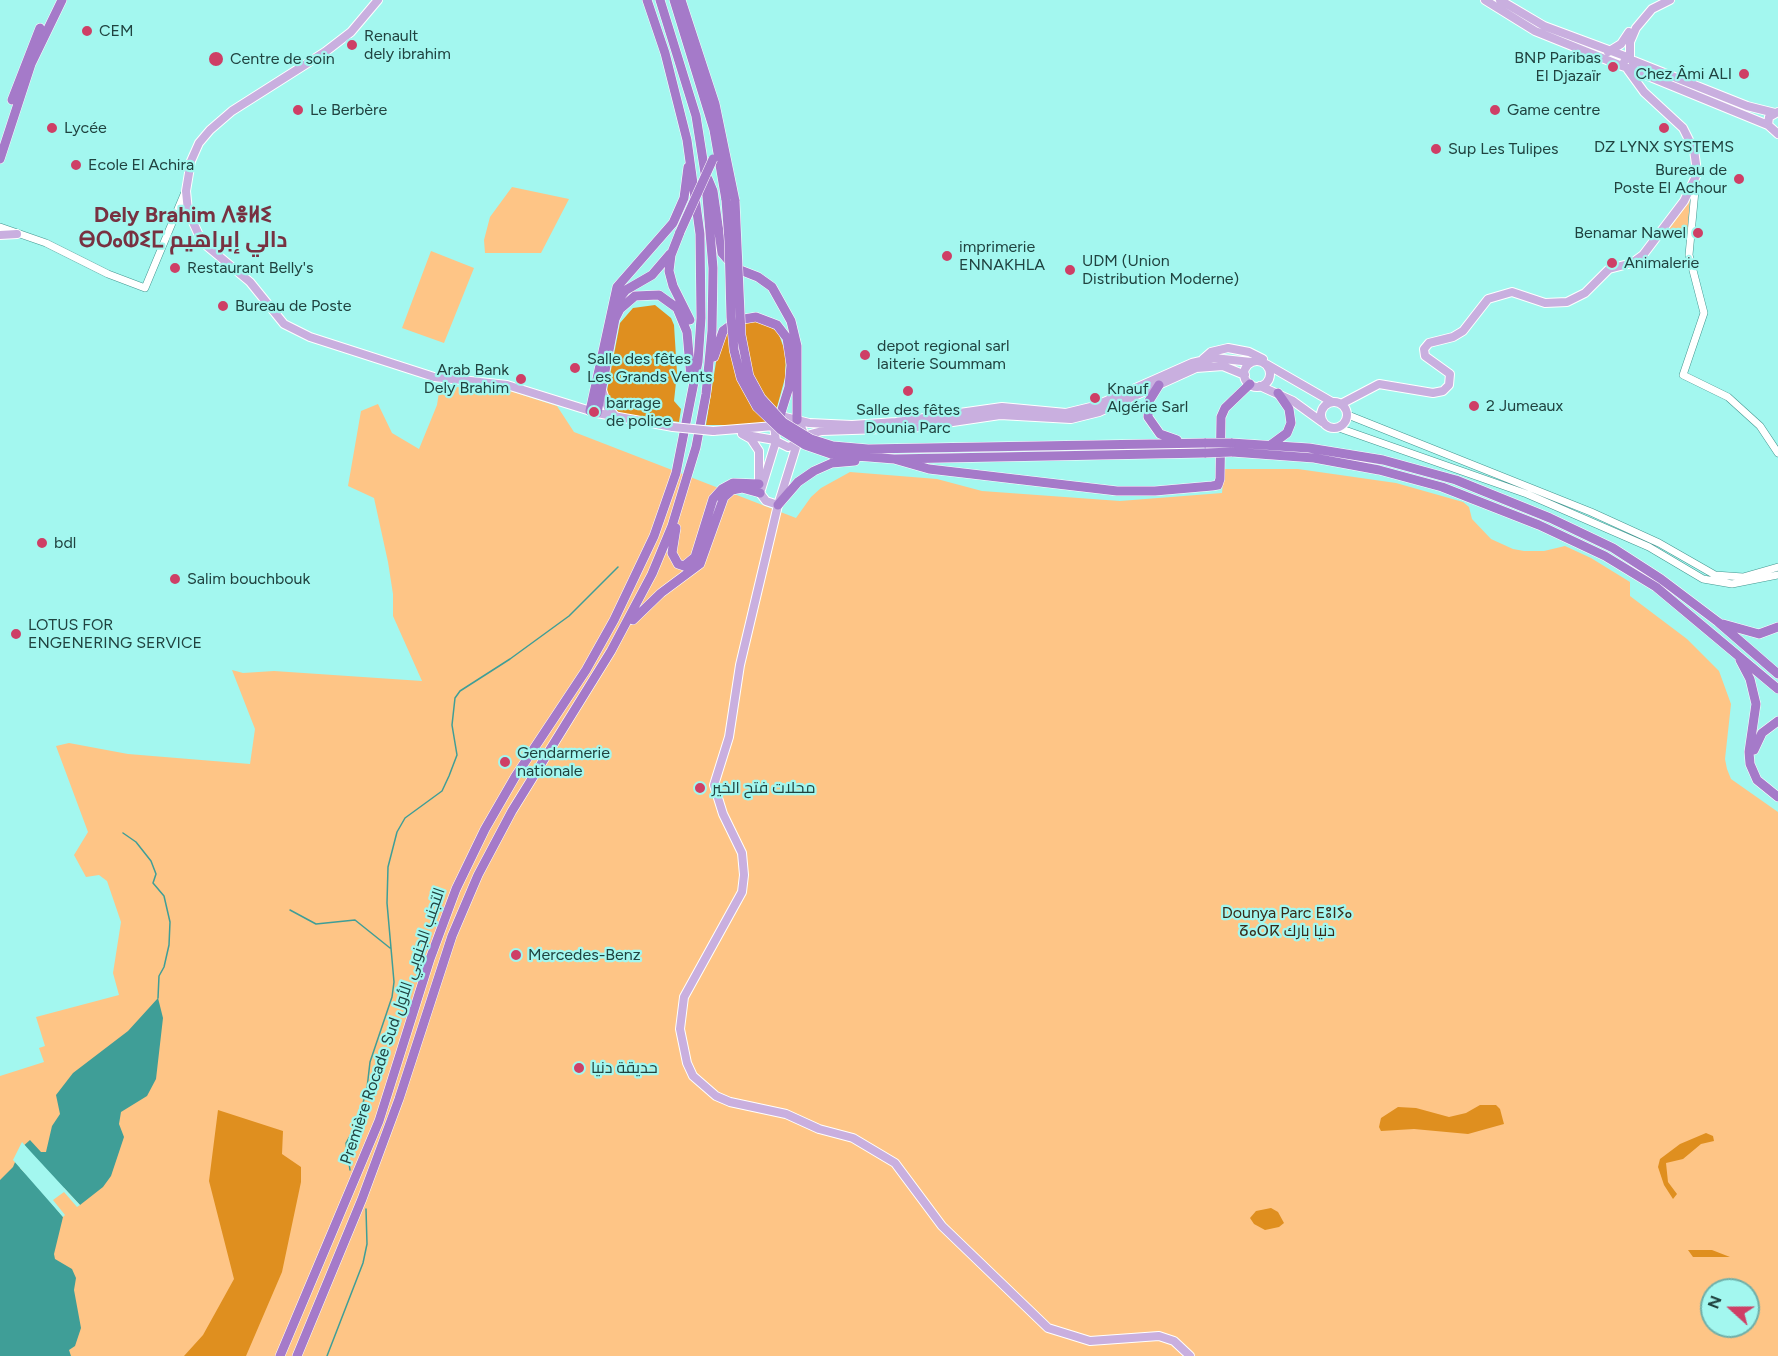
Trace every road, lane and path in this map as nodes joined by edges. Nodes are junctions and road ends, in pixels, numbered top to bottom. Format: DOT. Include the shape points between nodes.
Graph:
graph roads {
  1 [pos="55,0"];
  2 [pos="62,0"];
  3 [pos="378,0"];
  4 [pos="647,0"];
  5 [pos="660,0"];
  6 [pos="674,0"];
  7 [pos="681,0"];
  8 [pos="1485,0"];
  9 [pos="1500,0"];
  10 [pos="1657,0"];
  11 [pos="1670,0"];
  12 [pos="1608,52"];
  13 [pos="1628,64"];
  14 [pos="1776,112"];
  15 [pos="1768,125"];
  16 [pos="714,130"];
  17 [pos="1778,134"];
  18 [pos="0,138"];
  19 [pos="687,140"];
  20 [pos="0,159"];
  21 [pos="705,173"];
  22 [pos="1696,174"];
  23 [pos="186,191"];
  24 [pos="730,200"];
  25 [pos="0,227"];
  26 [pos="17,234"];
  27 [pos="0,235"];
  28 [pos="673,249"];
  29 [pos="609,317"];
  30 [pos="690,355"];
  31 [pos="1203,360"];
  32 [pos="1251,362"];
  33 [pos="1264,362"];
  34 [pos="1247,380"];
  35 [pos="1159,384"];
  36 [pos="1260,386"];
  37 [pos="598,391"];
  38 [pos="1278,393"];
  39 [pos="706,394"];
  40 [pos="692,400"];
  41 [pos="579,408"];
  42 [pos="1342,408"];
  43 [pos="594,412"];
  44 [pos="617,418"];
  45 [pos="798,421"];
  46 [pos="776,423"];
  47 [pos="1323,423"];
  48 [pos="1339,428"];
  49 [pos="725,431"];
  50 [pos="742,434"];
  51 [pos="775,440"];
  52 [pos="800,440"];
  53 [pos="1188,443"];
  54 [pos="1272,444"];
  55 [pos="1231,447"];
  56 [pos="1206,448"];
  57 [pos="832,450"];
  58 [pos="1778,453"];
  59 [pos="868,458"];
  60 [pos="894,459"];
  61 [pos="686,483"];
  62 [pos="761,492"];
  63 [pos="778,505"];
  64 [pos="772,529"];
  65 [pos="1778,567"];
  66 [pos="1778,575"];
  67 [pos="1718,622"];
  68 [pos="1778,627"];
  69 [pos="1731,648"];
  70 [pos="611,651"];
  71 [pos="1778,674"];
  72 [pos="1778,689"];
  73 [pos="1778,721"];
  74 [pos="1778,791"];
  75 [pos="1778,797"];
  76 [pos="280,1356"];
  77 [pos="297,1356"];
  78 [pos="1190,1356"];
  1 -- 18 [label="highway" via="29,51"];
  2 -- 20 [label="highway" via="31,64"];
  3 -- 23 [label="main road" via="351,32 232,111 210,130 191,161"];
  4 -- 19 [label="highway, Première Rocade Sud التجنب الجنوبي الأول"];
  5 -- 21 [label="highway, Première Rocade Sud التجنب الجنوبي الأول" via="696,116"];
  6 -- 16 [label="highway"];
  7 -- 24 [label="highway" via="715,104"];
  8 -- 13 [label="main road" via="1535,31"];
  9 -- 12 [label="main road" via="1530,20"];
  10 -- 12 [label="main road" via="1636,20 1626,39"];
  11 -- 13 [label="main road" via="1652,9 1636,28"];
  12 -- 13 [label="main road"];
  13 -- 14 [label="main road" via="1747,106"];
  13 -- 15 [label="main road"];
  13 -- 22 [label="main road" via="1644,92 1683,128 1694,150"];
  14 -- 15 [label="main road" via="1769,117"];
  15 -- 17 [label="main road"];
  16 -- 24 [label="highway"];
  16 -- 28 [label="highway, bridge" via="713,159"];
  19 -- 29 [label="highway" via="688,180 678,214 669,230 622,279"];
  19 -- 40 [label="highway, Première Rocade Sud التجنب الجنوبي الأول" via="697,194 701,269 701,318"];
  21 -- 39 [label="highway, Première Rocade Sud التجنب الجنوبي الأول" via="713,268"];
  21 -- 45 [label="highway" via="712,189 722,253 735,268 772,287 791,321 797,346"];
  22 -- 42 [label="main road" via="1683,201 1643,255 1632,263 1609,269 1579,298 1552,304 1512,292 1496,295 1483,304 1463,331 1426,346 1425,356 1449,374 1449,385 1443,391 1433,393 1379,384"];
  22 -- 58 [label="street" via="1689,255 1704,313 1682,374 1728,397"];
  23 -- 26 [label="street" via="145,288"];
  23 -- 41 [label="main road" via="188,211 202,242 250,282 292,330 434,377 507,385"];
  24 -- 57 [label="highway, bridge" via="731,317 741,378 757,407 781,430 805,445"];
  25 -- 26 [label="street"];
  26 -- 27 [label="main road"];
  28 -- 29 [label="highway" via="652,275 621,296"];
  28 -- 30 [label="highway" via="671,278 691,321"];
  29 -- 37 [label="highway"];
  30 -- 37 [label="highway" via="685,321 672,302 654,294 635,296 615,319"];
  30 -- 40 [label="highway"];
  31 -- 32 [label="main road"];
  31 -- 33 [label="main road" via="1212,352 1228,348 1249,352"];
  31 -- 45 [label="main road" via="1074,412 1002,407 859,425"];
  32 -- 33 [label="main road"];
  32 -- 34 [label="main road"];
  33 -- 36 [label="main road" via="1270,376"];
  33 -- 42 [label="main road"];
  34 -- 35 [label="main road" via="1229,367 1208,366"];
  34 -- 36 [label="main road"];
  34 -- 60 [label="highway" via="1221,417 1218,485 1117,491 929,469"];
  35 -- 52 [label="main road" via="1099,412 1071,419 1000,415 912,428 829,431"];
  35 -- 53 [label="highway" via="1148,405 1150,421 1163,436"];
  36 -- 38 [label="main road"];
  37 -- 41 [label="main road"];
  37 -- 43 [label="highway"];
  37 -- 44 [label="main road"];
  38 -- 47 [label="main road"];
  38 -- 54 [label="highway" via="1289,409 1291,423 1284,436"];
  39 -- 46 [label="highway" via="713,357 723,332 747,317 768,320 782,330 791,352 789,387"];
  39 -- 61 [label="highway, Première Rocade Sud التجنب الجنوبي الأول"];
  40 -- 76 [label="highway, Première Rocade Sud التجنب الجنوبي الأول" via="676,473 637,576 586,670 485,829 456,889 379,1121"];
  41 -- 43 [label="main road"];
  42 -- 47 [label="main road" via="1322,408"];
  42 -- 48 [label="main road"];
  42 -- 65 [label="street" via="1591,512 1659,543 1715,575 1743,577"];
  43 -- 44 [label="main road"];
  44 -- 49 [label="main road, bridge" via="673,428"];
  45 -- 46 [label="main road" via="788,416"];
  45 -- 52 [label="main road"];
  46 -- 49 [label="main road"];
  46 -- 51 [label="main road"];
  47 -- 48 [label="main road"];
  48 -- 66 [label="street" via="1488,478 1640,543 1703,579 1732,584"];
  49 -- 50 [label="main road"];
  50 -- 51 [label="main road"];
  50 -- 62 [label="main road" via="755,442 759,451"];
  51 -- 52 [label="main road" via="788,447"];
  51 -- 62 [label="main road"];
  52 -- 63 [label="main road"];
  53 -- 56 [label="highway"];
  53 -- 57 [label="highway"];
  54 -- 55 [label="highway"];
  54 -- 67 [label="highway" via="1383,460 1479,489 1613,548"];
  55 -- 56 [label="highway, bridge"];
  55 -- 69 [label="highway" via="1358,465 1462,495 1621,565 1674,600"];
  56 -- 60 [label="highway"];
  57 -- 59 [label="highway"];
  59 -- 60 [label="highway"];
  59 -- 63 [label="highway" via="832,463 813,471"];
  61 -- 62 [label="highway" via="672,544 674,559 684,566 694,557 713,499 722,489 733,483"];
  61 -- 70 [label="highway, Première Rocade Sud التجنب الجنوبي الأول" via="652,574"];
  62 -- 63 [label="main road"];
  62 -- 64 [label="main road"];
  62 -- 70 [label="highway" via="742,488 724,496 700,564 642,609"];
  63 -- 64 [label="main road"];
  64 -- 78 [label="main road" via="740,665 729,737 714,785 742,853 742,892 684,997 680,1029 693,1076 716,1096 730,1102 786,1114 853,1138 895,1162 942,1226 1048,1328 1090,1341 1160,1336 1174,1341"];
  67 -- 68 [label="highway" via="1753,633"];
  67 -- 71 [label="highway"];
  69 -- 72 [label="highway"];
  69 -- 75 [label="highway" via="1745,668 1755,696 1749,752 1752,770 1757,780"];
  70 -- 77 [label="highway, Première Rocade Sud التجنب الجنوبي الأول" via="512,811 478,875 452,936 362,1199"];
  73 -- 74 [label="highway" via="1762,733 1754,751 1762,779"];
}
